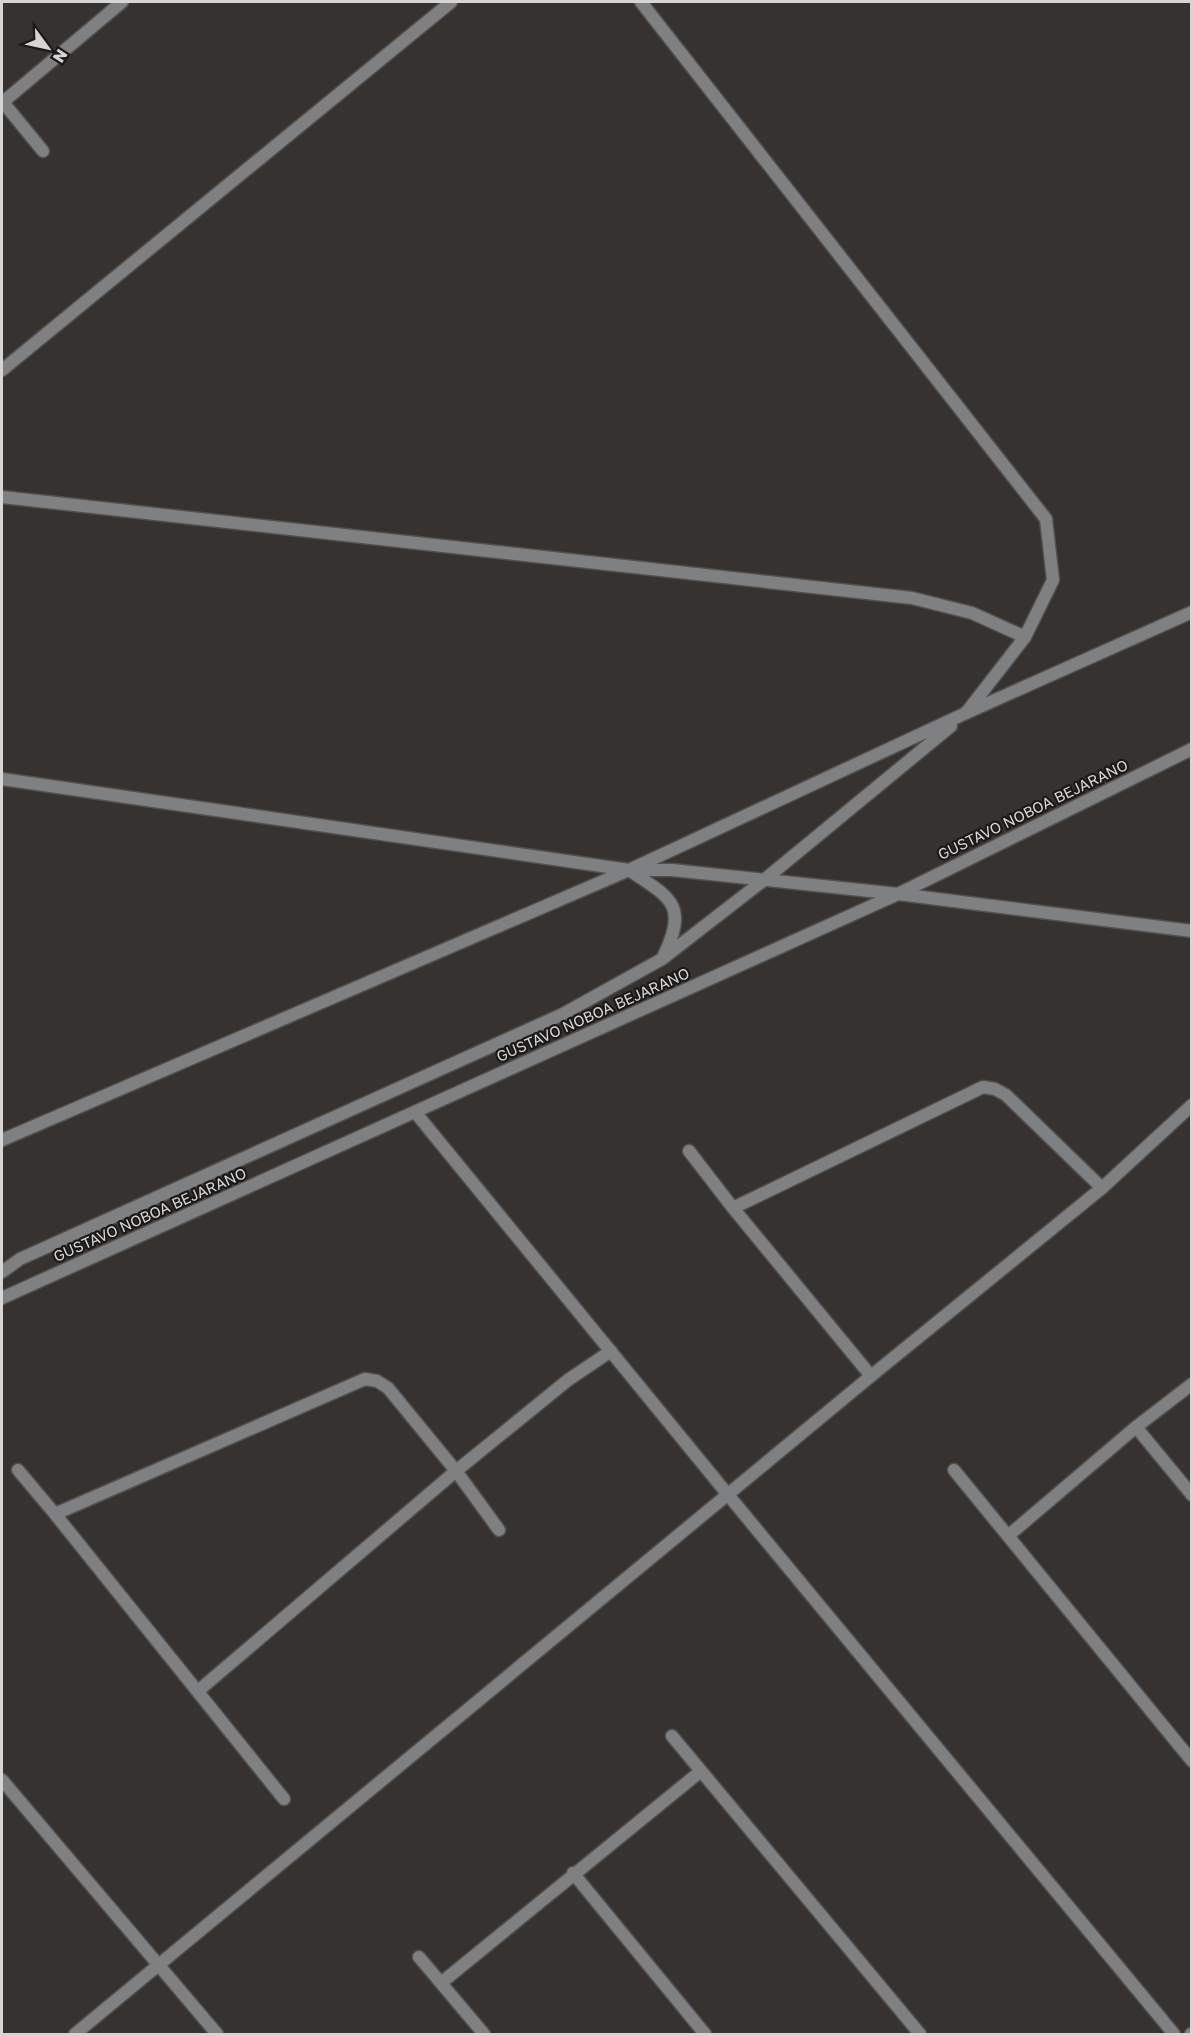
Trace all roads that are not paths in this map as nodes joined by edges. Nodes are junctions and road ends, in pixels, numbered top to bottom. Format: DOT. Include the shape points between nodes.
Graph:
graph roads {
  1 [pos="122,2"];
  2 [pos="451,2"];
  3 [pos="641,2"];
  4 [pos="2,102"];
  5 [pos="43,151"];
  6 [pos="2,370"];
  7 [pos="2,497"];
  8 [pos="1191,612"];
  9 [pos="1025,637"];
  10 [pos="966,713"];
  11 [pos="1191,749"];
  12 [pos="2,779"];
  13 [pos="628,870"];
  14 [pos="764,880"];
  15 [pos="898,894"];
  16 [pos="1191,931"];
  17 [pos="662,959"];
  18 [pos="1191,1105"];
  19 [pos="415,1112"];
  20 [pos="2,1140"];
  21 [pos="689,1151"];
  22 [pos="1102,1188"];
  23 [pos="733,1208"];
  24 [pos="2,1272"];
  25 [pos="2,1298"];
  26 [pos="611,1352"];
  27 [pos="871,1377"];
  28 [pos="1191,1384"];
  29 [pos="1136,1427"];
  30 [pos="18,1470"];
  31 [pos="954,1470"];
  32 [pos="456,1471"];
  33 [pos="1191,1495"];
  34 [pos="729,1496"];
  35 [pos="55,1514"];
  36 [pos="499,1530"];
  37 [pos="1008,1536"];
  38 [pos="198,1691"];
  39 [pos="672,1736"];
  40 [pos="1191,1761"];
  41 [pos="701,1771"];
  42 [pos="2,1779"];
  43 [pos="284,1799"];
  44 [pos="573,1873"];
  45 [pos="419,1957"];
  46 [pos="159,1965"];
  47 [pos="441,1983"];
  48 [pos="75,2034"];
  49 [pos="217,2034"];
  50 [pos="484,2034"];
  51 [pos="705,2034"];
  52 [pos="920,2034"];
  53 [pos="1174,2034"];
  1 -- 4 [label="street"];
  2 -- 6 [label="street"];
  3 -- 9 [label="street" via="1046,519 1053,580"];
  4 -- 5 [label="street"];
  7 -- 9 [label="street" via="912,598 972,613"];
  8 -- 10 [label="street"];
  9 -- 10 [label="street"];
  10 -- 13 [label="street"];
  10 -- 14 [label="street"];
  11 -- 15 [label="street, GUSTAVO NOBOA BEJARANO"];
  12 -- 13 [label="street"];
  13 -- 14 [label="street" via="672,870"];
  13 -- 17 [label="street" via="661,891 672,904 676,916 674,935"];
  13 -- 20 [label="street"];
  14 -- 15 [label="street"];
  14 -- 17 [label="street"];
  15 -- 16 [label="street"];
  15 -- 19 [label="street, GUSTAVO NOBOA BEJARANO"];
  17 -- 24 [label="street" via="563,1014 20,1259"];
  18 -- 22 [label="street"];
  19 -- 25 [label="street, GUSTAVO NOBOA BEJARANO"];
  19 -- 26 [label="street"];
  21 -- 23 [label="street"];
  22 -- 23 [label="street" via="1006,1095 983,1087"];
  22 -- 27 [label="street"];
  23 -- 27 [label="street"];
  26 -- 32 [label="street" via="568,1380"];
  26 -- 34 [label="street"];
  27 -- 34 [label="street"];
  28 -- 29 [label="street"];
  29 -- 33 [label="street"];
  29 -- 37 [label="street"];
  30 -- 35 [label="street"];
  31 -- 37 [label="street"];
  32 -- 35 [label="street" via="388,1388 365,1378"];
  32 -- 36 [label="street"];
  32 -- 38 [label="street"];
  34 -- 46 [label="street"];
  34 -- 53 [label="street"];
  35 -- 38 [label="street"];
  37 -- 40 [label="street"];
  38 -- 43 [label="street"];
  39 -- 41 [label="street"];
  41 -- 44 [label="street"];
  41 -- 52 [label="street"];
  42 -- 46 [label="street"];
  44 -- 47 [label="street"];
  44 -- 51 [label="street"];
  45 -- 47 [label="street"];
  46 -- 48 [label="street"];
  46 -- 49 [label="street"];
  47 -- 50 [label="street"];
}
